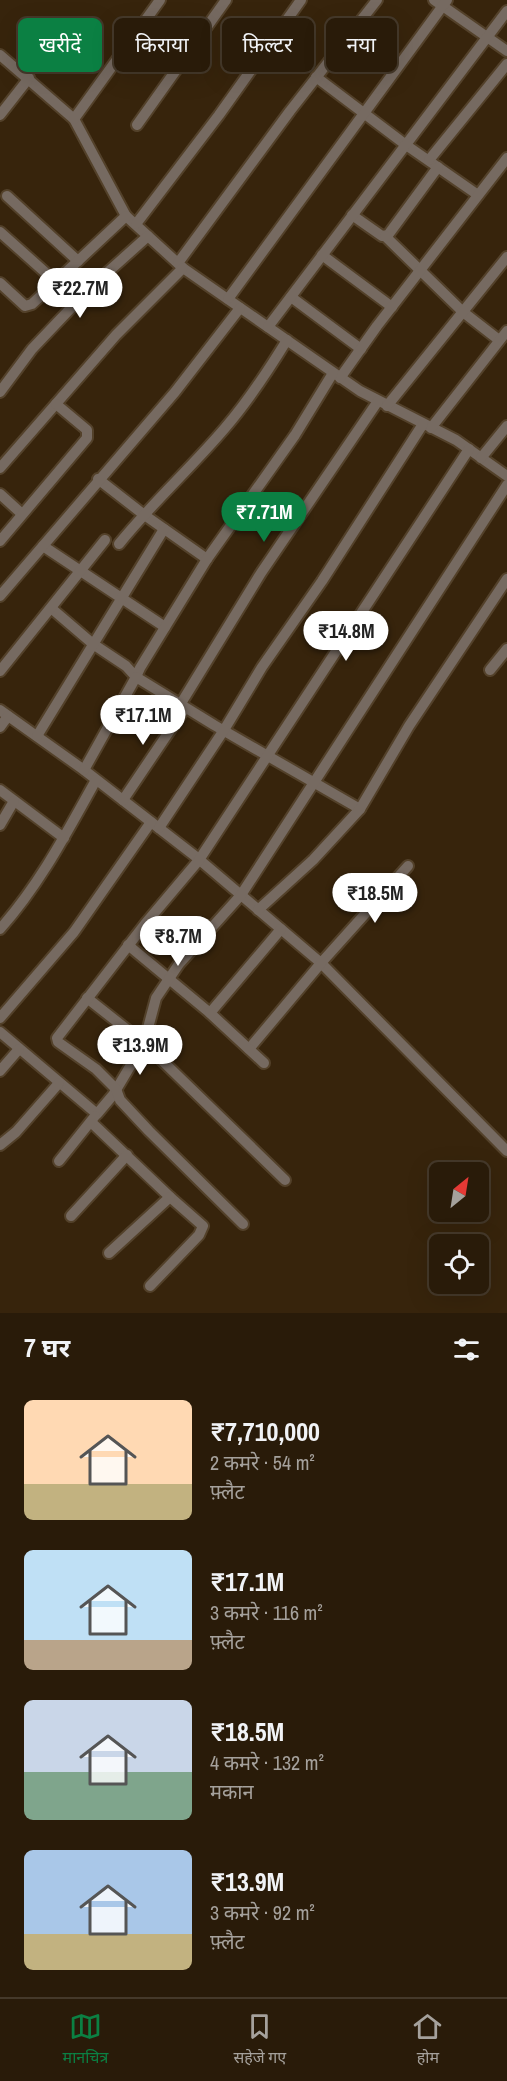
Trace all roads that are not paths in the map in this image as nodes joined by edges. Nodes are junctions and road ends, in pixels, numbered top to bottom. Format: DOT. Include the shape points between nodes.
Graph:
graph roads {
  1 [pos="160,0"];
  2 [pos="226,0"];
  3 [pos="301,0"];
  4 [pos="377,0"];
  5 [pos="441,2"];
  6 [pos="507,11"];
  7 [pos="488,36"];
  8 [pos="507,51"];
  9 [pos="0,55"];
  10 [pos="507,64"];
  11 [pos="316,77"];
  12 [pos="29,78"];
  13 [pos="364,113"];
  14 [pos="0,115"];
  15 [pos="74,119"];
  16 [pos="137,126"];
  17 [pos="406,145"];
  18 [pos="507,158"];
  19 [pos="434,164"];
  20 [pos="478,195"];
  21 [pos="7,196"];
  22 [pos="352,215"];
  23 [pos="126,216"];
  24 [pos="136,224"];
  25 [pos="0,232"];
  26 [pos="148,236"];
  27 [pos="385,236"];
  28 [pos="321,255"];
  29 [pos="507,257"];
  30 [pos="78,261"];
  31 [pos="180,266"];
  32 [pos="420,272"];
  33 [pos="57,282"];
  34 [pos="0,283"];
  35 [pos="291,297"];
  36 [pos="228,299"];
  37 [pos="392,307"];
  38 [pos="240,308"];
  39 [pos="463,312"];
  40 [pos="268,327"];
  41 [pos="503,335"];
  42 [pos="287,340"];
  43 [pos="361,349"];
  44 [pos="337,375"];
  45 [pos="0,392"];
  46 [pos="383,403"];
  47 [pos="56,404"];
  48 [pos="427,426"];
  49 [pos="507,426"];
  50 [pos="469,449"];
  51 [pos="481,458"];
  52 [pos="0,468"];
  53 [pos="507,476"];
  54 [pos="98,479"];
  55 [pos="507,485"];
  56 [pos="0,494"];
  57 [pos="22,514"];
  58 [pos="143,514"];
  59 [pos="164,529"];
  60 [pos="105,540"];
  61 [pos="0,541"];
  62 [pos="119,544"];
  63 [pos="43,546"];
  64 [pos="207,559"];
  65 [pos="80,572"];
  66 [pos="507,579"];
  67 [pos="0,596"];
  68 [pos="120,598"];
  69 [pos="51,608"];
  70 [pos="165,627"];
  71 [pos="93,644"];
  72 [pos="507,649"];
  73 [pos="490,670"];
  74 [pos="0,671"];
  75 [pos="136,677"];
  76 [pos="182,706"];
  77 [pos="4,713"];
  78 [pos="0,727"];
  79 [pos="224,730"];
  80 [pos="37,736"];
  81 [pos="268,755"];
  82 [pos="84,770"];
  83 [pos="96,780"];
  84 [pos="315,782"];
  85 [pos="0,790"];
  86 [pos="123,800"];
  87 [pos="14,801"];
  88 [pos="360,809"];
  89 [pos="0,825"];
  90 [pos="155,825"];
  91 [pos="64,838"];
  92 [pos="199,860"];
  93 [pos="408,866"];
  94 [pos="241,895"];
  95 [pos="258,910"];
  96 [pos="0,929"];
  97 [pos="281,929"];
  98 [pos="128,945"];
  99 [pos="321,963"];
  100 [pos="170,979"];
  101 [pos="87,998"];
  102 [pos="210,1013"];
  103 [pos="0,1018"];
  104 [pos="0,1032"];
  105 [pos="144,1043"];
  106 [pos="249,1048"];
  107 [pos="19,1049"];
  108 [pos="264,1063"];
  109 [pos="0,1071"];
  110 [pos="59,1083"];
  111 [pos="116,1089"];
  112 [pos="94,1118"];
  113 [pos="0,1145"];
  114 [pos="507,1151"];
  115 [pos="127,1155"];
  116 [pos="59,1161"];
  117 [pos="285,1180"];
  118 [pos="170,1197"];
  119 [pos="70,1216"];
  120 [pos="243,1224"];
  121 [pos="109,1253"];
  122 [pos="150,1286"];
  1 -- 15 [label="street"];
  2 -- 16 [label="street"];
  3 -- 24 [label="street"];
  4 -- 11 [label="street"];
  5 -- 7 [label="street"];
  5 -- 13 [label="street"];
  6 -- 7 [label="street"];
  7 -- 8 [label="street"];
  7 -- 17 [label="street"];
  9 -- 12 [label="street"];
  10 -- 19 [label="street"];
  11 -- 13 [label="street"];
  11 -- 31 [label="street"];
  12 -- 14 [label="street"];
  12 -- 15 [label="street"];
  13 -- 17 [label="street"];
  13 -- 36 [label="street"];
  15 -- 23 [label="street"];
  17 -- 19 [label="street"];
  17 -- 22 [label="street"];
  18 -- 20 [label="street"];
  19 -- 20 [label="street"];
  19 -- 27 [label="street"];
  20 -- 32 [label="street"];
  21 -- 30 [label="street"];
  22 -- 27 [label="street"];
  22 -- 28 [label="street"];
  23 -- 24 [label="street"];
  23 -- 30 [label="street"];
  24 -- 26 [label="street"];
  25 -- 33 [label="street"];
  26 -- 31 [label="street"];
  26 -- 45 [label="street" via="90,288 32,349"];
  27 -- 32 [label="street"];
  28 -- 35 [label="street"];
  28 -- 37 [label="street"];
  29 -- 39 [label="street"];
  30 -- 33 [label="street"];
  31 -- 36 [label="street"];
  31 -- 47 [label="street"];
  32 -- 37 [label="street"];
  32 -- 39 [label="street"];
  33 -- 34 [label="street" via="25,306"];
  35 -- 40 [label="street"];
  35 -- 43 [label="street"];
  36 -- 38 [label="street"];
  37 -- 43 [label="street"];
  38 -- 40 [label="street"];
  38 -- 54 [label="street" via="175,392"];
  39 -- 41 [label="street"];
  39 -- 46 [label="street"];
  40 -- 42 [label="street"];
  41 -- 48 [label="street"];
  42 -- 44 [label="street"];
  42 -- 58 [label="street" via="225,428"];
  43 -- 44 [label="street"];
  44 -- 46 [label="street"];
  44 -- 64 [label="street"];
  46 -- 48 [label="street"];
  46 -- 76 [label="street" via="261,573"];
  47 -- 52 [label="street"];
  47 -- 57 [label="street" via="87,430 87,438"];
  48 -- 50 [label="street"];
  48 -- 79 [label="street" via="262,667"];
  49 -- 51 [label="street"];
  50 -- 51 [label="street"];
  50 -- 81 [label="street"];
  51 -- 53 [label="street"];
  54 -- 58 [label="street"];
  54 -- 63 [label="street"];
  55 -- 84 [label="street"];
  56 -- 57 [label="street"];
  57 -- 61 [label="street"];
  58 -- 59 [label="street"];
  58 -- 62 [label="street"];
  59 -- 64 [label="street"];
  59 -- 68 [label="street"];
  60 -- 65 [label="street"];
  63 -- 65 [label="street"];
  63 -- 67 [label="street"];
  64 -- 70 [label="street"];
  65 -- 68 [label="street"];
  65 -- 69 [label="street"];
  66 -- 88 [label="street" via="409,726"];
  68 -- 70 [label="street"];
  68 -- 71 [label="street"];
  69 -- 71 [label="street"];
  69 -- 74 [label="street"];
  70 -- 75 [label="street"];
  71 -- 75 [label="street"];
  71 -- 80 [label="street"];
  72 -- 73 [label="street"];
  75 -- 76 [label="street"];
  75 -- 82 [label="street"];
  76 -- 79 [label="street"];
  76 -- 86 [label="street"];
  77 -- 78 [label="street"];
  77 -- 80 [label="street"];
  79 -- 81 [label="street"];
  79 -- 90 [label="street"];
  80 -- 82 [label="street"];
  81 -- 84 [label="street"];
  81 -- 92 [label="street"];
  82 -- 83 [label="street"];
  83 -- 86 [label="street"];
  83 -- 91 [label="street"];
  84 -- 88 [label="street"];
  84 -- 94 [label="street"];
  85 -- 87 [label="street"];
  86 -- 90 [label="street"];
  87 -- 89 [label="street"];
  87 -- 91 [label="street"];
  88 -- 95 [label="street" via="313,860"];
  90 -- 92 [label="street"];
  90 -- 103 [label="street" via="74,932"];
  91 -- 96 [label="street"];
  92 -- 94 [label="street"];
  92 -- 98 [label="street"];
  93 -- 99 [label="street"];
  94 -- 95 [label="street"];
  94 -- 100 [label="street"];
  95 -- 97 [label="street"];
  97 -- 99 [label="street"];
  97 -- 102 [label="street"];
  98 -- 100 [label="street"];
  98 -- 101 [label="street"];
  99 -- 106 [label="street"];
  99 -- 114 [label="street"];
  100 -- 102 [label="street"];
  100 -- 105 [label="street" via="156,998"];
  101 -- 105 [label="street"];
  101 -- 111 [label="street" via="59,1032 58,1042"];
  102 -- 106 [label="street"];
  104 -- 107 [label="street"];
  105 -- 111 [label="street"];
  105 -- 117 [label="street"];
  106 -- 108 [label="street"];
  107 -- 109 [label="street"];
  107 -- 110 [label="street"];
  110 -- 112 [label="street"];
  110 -- 113 [label="street"];
  111 -- 112 [label="street"];
  111 -- 120 [label="street" via="120,1100 149,1131"];
  112 -- 115 [label="street"];
  112 -- 116 [label="street"];
  115 -- 118 [label="street"];
  115 -- 119 [label="street"];
  118 -- 121 [label="street"];
  118 -- 122 [label="street" via="203,1226"];
}
